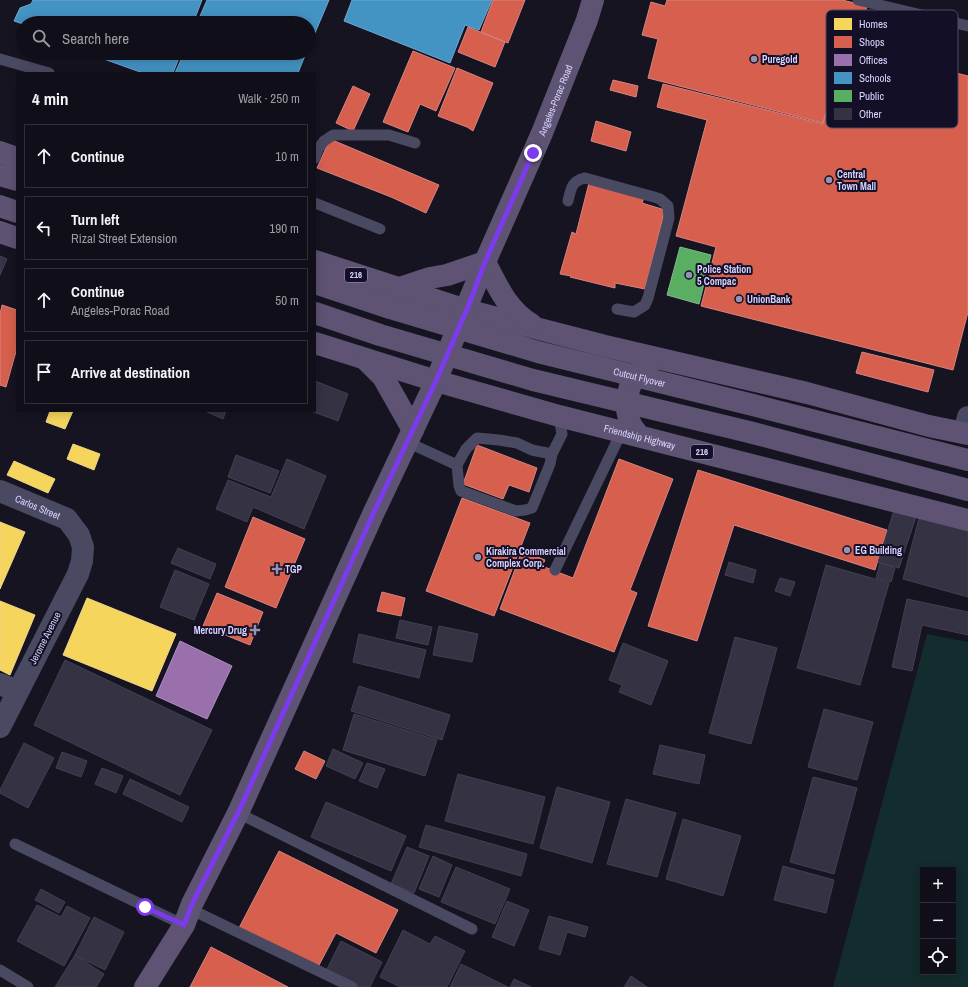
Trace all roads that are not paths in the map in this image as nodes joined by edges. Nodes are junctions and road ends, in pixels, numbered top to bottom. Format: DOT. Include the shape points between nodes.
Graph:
graph roads {
  1 [pos="593,0"];
  2 [pos="858,0"];
  3 [pos="900,10"];
  4 [pos="958,24"];
  5 [pos="968,26"];
  6 [pos="0,59"];
  7 [pos="46,72"];
  8 [pos="415,142"];
  9 [pos="0,152"];
  10 [pos="316,155"];
  11 [pos="16,158"];
  12 [pos="0,175"];
  13 [pos="16,180"];
  14 [pos="568,202"];
  15 [pos="316,204"];
  16 [pos="0,206"];
  17 [pos="16,212"];
  18 [pos="380,229"];
  19 [pos="0,232"];
  20 [pos="16,238"];
  21 [pos="316,261"];
  22 [pos="485,262"];
  23 [pos="316,283"];
  24 [pos="397,289"];
  25 [pos="617,309"];
  26 [pos="466,310"];
  27 [pos="316,313"];
  28 [pos="536,328"];
  29 [pos="316,343"];
  30 [pos="364,358"];
  31 [pos="657,359"];
  32 [pos="436,381"];
  33 [pos="559,416"];
  34 [pos="967,428"];
  35 [pos="630,433"];
  36 [pos="410,436"];
  37 [pos="552,454"];
  38 [pos="968,460"];
  39 [pos="457,465"];
  40 [pos="968,490"];
  41 [pos="0,491"];
  42 [pos="967,519"];
  43 [pos="83,547"];
  44 [pos="555,570"];
  45 [pos="8,688"];
  46 [pos="0,727"];
  47 [pos="238,813"];
  48 [pos="15,844"];
  49 [pos="187,917"];
  50 [pos="472,929"];
  51 [pos="0,970"];
  52 [pos="28,987"];
  53 [pos="145,987"];
  54 [pos="352,987"];
  1 -- 22 [label="main road, Angeles-Porac Road" via="542,133"];
  2 -- 3 [label="lane"];
  4 -- 5 [label="lane"];
  6 -- 7 [label="lane"];
  8 -- 10 [label="lane" via="389,135 333,135 324,140"];
  9 -- 11 [label="main road"];
  12 -- 13 [label="main road"];
  14 -- 25 [label="lane" via="575,182 585,178 654,197 668,206 669,218 645,305 634,312"];
  15 -- 18 [label="lane"];
  16 -- 17 [label="main road"];
  19 -- 20 [label="main road"];
  21 -- 24 [label="main road, 216"];
  22 -- 24 [label="main road"];
  22 -- 26 [label="main road, Angeles-Porac Road"];
  22 -- 28 [label="main road" via="508,304 521,318"];
  23 -- 38 [label="main road, Cutcut Flyover, bridge" via="538,352"];
  24 -- 26 [label="main road, 216"];
  26 -- 28 [label="main road, 216"];
  26 -- 32 [label="main road, Angeles-Porac Road"];
  27 -- 40 [label="main road, bridge" via="533,380 749,432"];
  28 -- 31 [label="main road, 216"];
  29 -- 30 [label="main road, Friendship Highway / 216"];
  30 -- 32 [label="main road, Friendship Highway / 216"];
  30 -- 36 [label="main road" via="382,377"];
  31 -- 34 [label="main road, 216" via="807,393 929,426"];
  31 -- 35 [label="main road" via="643,367 631,384 627,397"];
  32 -- 33 [label="main road, Friendship Highway / 216"];
  32 -- 36 [label="main road, Angeles-Porac Road"];
  33 -- 35 [label="main road, Friendship Highway / 216"];
  33 -- 37 [label="lane" via="562,434"];
  35 -- 42 [label="main road, Friendship Highway / 216"];
  35 -- 44 [label="lane"];
  36 -- 39 [label="lane"];
  36 -- 47 [label="main road, Angeles-Porac Road"];
  37 -- 39 [label="lane" via="499,440 477,438 466,449"];
  37 -- 39 [label="lane" via="532,508 520,511 461,491"];
  41 -- 43 [label="street, Carlos Street" via="67,519"];
  43 -- 45 [label="street, Jerome Avenue" via="78,574"];
  45 -- 46 [label="street, Jerome Avenue"];
  47 -- 49 [label="main road, Angeles-Porac Road"];
  47 -- 50 [label="lane"];
  48 -- 49 [label="lane"];
  49 -- 53 [label="main road, Angeles-Porac Road"];
  49 -- 54 [label="lane"];
  51 -- 52 [label="lane"];
}
